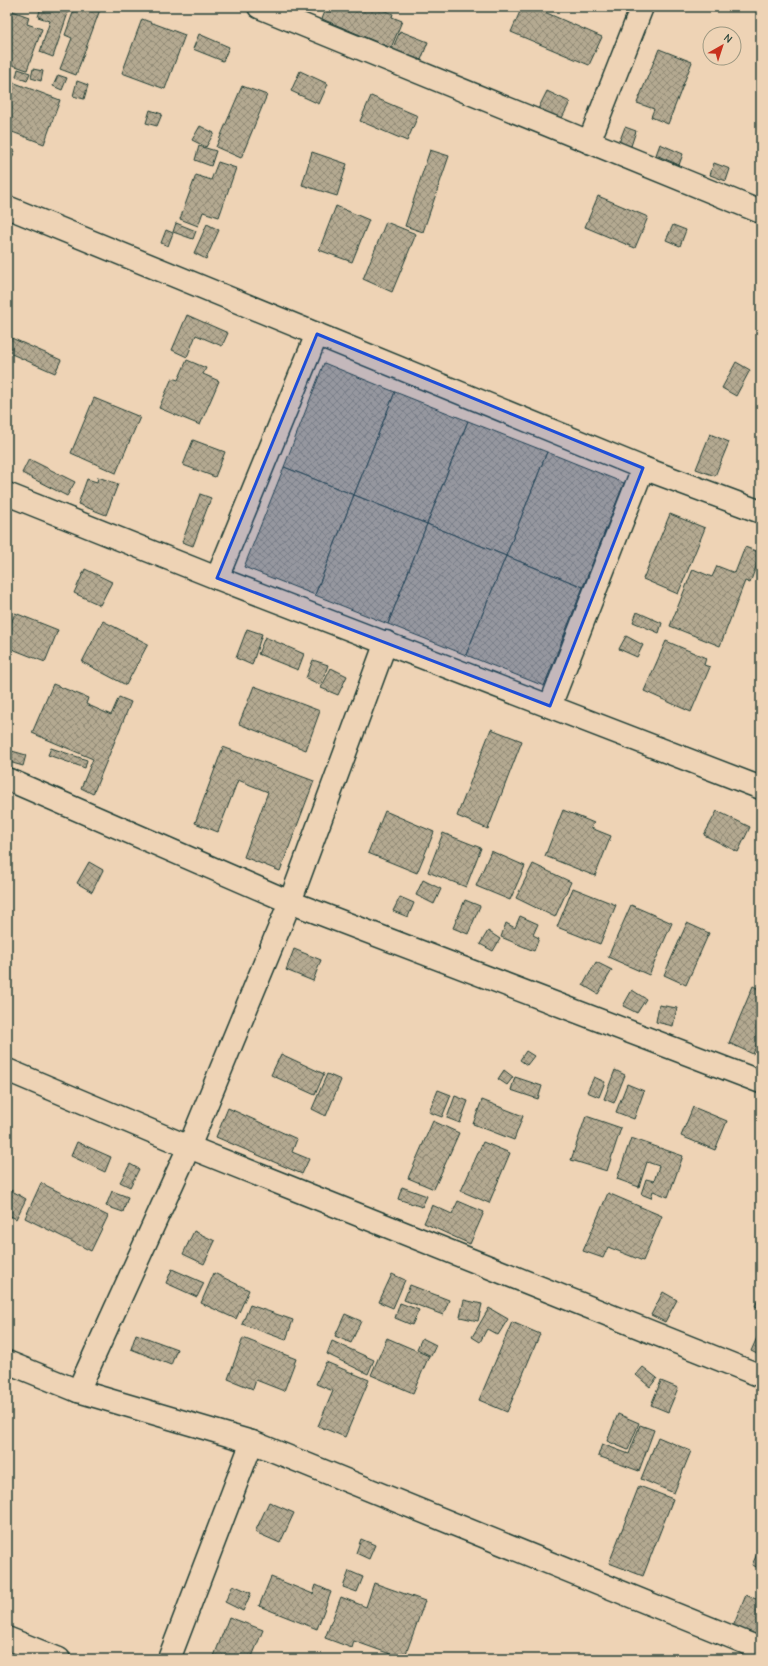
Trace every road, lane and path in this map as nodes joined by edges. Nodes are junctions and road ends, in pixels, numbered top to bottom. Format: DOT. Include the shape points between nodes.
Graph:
graph roads {
  1 [pos="259,7"];
  2 [pos="642,7"];
  3 [pos="589,142"];
  4 [pos="7,208"];
  5 [pos="761,212"];
  6 [pos="317,334"];
  7 [pos="644,468"];
  8 [pos="7,494"];
  9 [pos="761,512"];
  10 [pos="217,578"];
  11 [pos="386,642"];
  12 [pos="550,706"];
  13 [pos="7,779"];
  14 [pos="761,788"];
  15 [pos="290,902"];
  16 [pos="7,1070"];
  17 [pos="761,1082"];
  18 [pos="189,1147"];
  19 [pos="7,1362"];
  20 [pos="761,1376"];
  21 [pos="78,1391"];
  22 [pos="252,1442"];
  23 [pos="7,1638"];
  24 [pos="761,1649"];
  25 [pos="59,1659"];
  26 [pos="169,1659"];
  1 -- 3 [label="street"];
  2 -- 3 [label="street"];
  3 -- 5 [label="street"];
  4 -- 6 [label="street"];
  6 -- 7 [label="street"];
  6 -- 10 [label="street"];
  7 -- 9 [label="street"];
  7 -- 12 [label="street"];
  8 -- 10 [label="street"];
  10 -- 11 [label="street"];
  11 -- 12 [label="street"];
  11 -- 15 [label="street"];
  12 -- 14 [label="street"];
  13 -- 15 [label="street"];
  15 -- 17 [label="street"];
  15 -- 18 [label="street"];
  16 -- 18 [label="street"];
  18 -- 20 [label="street"];
  18 -- 21 [label="street"];
  19 -- 21 [label="street"];
  21 -- 22 [label="street"];
  22 -- 24 [label="street"];
  22 -- 26 [label="street"];
  23 -- 25 [label="street"];
}
